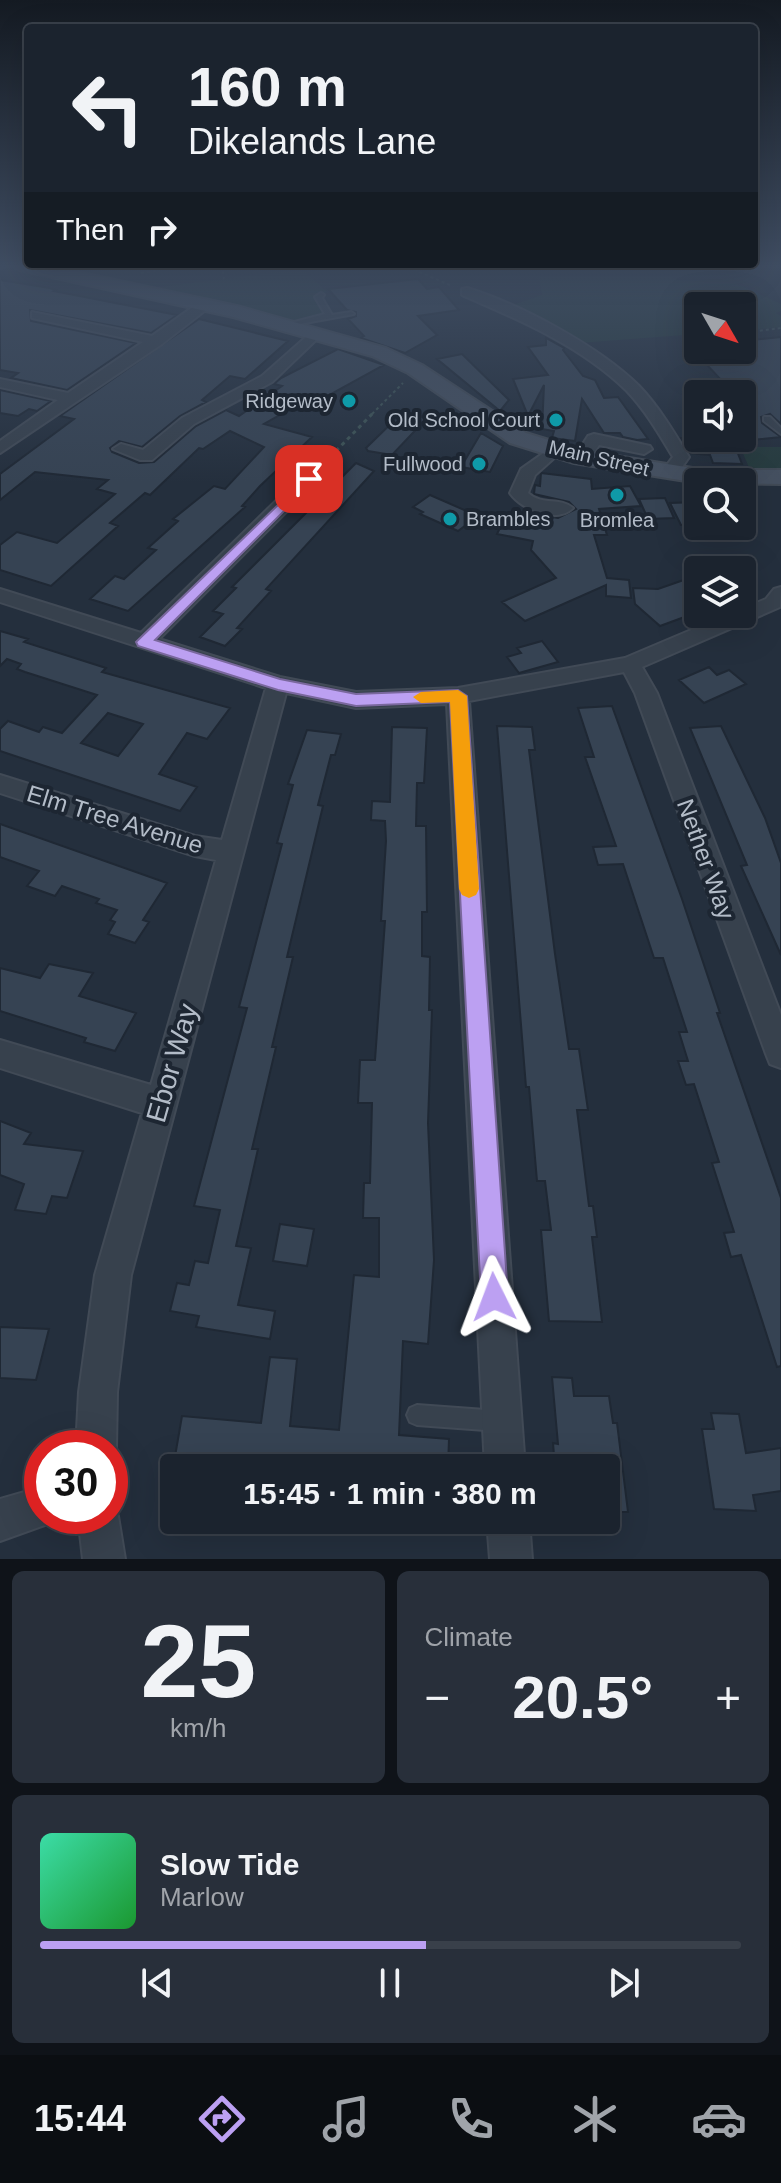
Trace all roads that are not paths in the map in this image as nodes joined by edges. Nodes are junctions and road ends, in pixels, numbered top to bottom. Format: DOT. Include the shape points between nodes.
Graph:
graph roads {
  1 [pos="142,338"];
  2 [pos="161,338"];
  3 [pos="308,338"];
  4 [pos="347,338"];
  5 [pos="561,338"];
  6 [pos="157,341"];
  7 [pos="0,383"];
  8 [pos="68,398"];
  9 [pos="767,419"];
  10 [pos="781,432"];
  11 [pos="589,442"];
  12 [pos="0,448"];
  13 [pos="121,449"];
  14 [pos="644,449"];
  15 [pos="555,450"];
  16 [pos="327,461"];
  17 [pos="669,473"];
  18 [pos="781,477"];
  19 [pos="564,508"];
  20 [pos="0,595"];
  21 [pos="778,601"];
  22 [pos="144,642"];
  23 [pos="630,664"];
  24 [pos="278,684"];
  25 [pos="458,696"];
  26 [pos="0,784"];
  27 [pos="230,852"];
  28 [pos="0,1054"];
  29 [pos="781,1054"];
  30 [pos="160,1103"];
  31 [pos="417,1415"];
  32 [pos="502,1421"];
  33 [pos="97,1430"];
  34 [pos="504,1454"];
  35 [pos="24,1513"];
  36 [pos="0,1520"];
  37 [pos="101,1534"];
  38 [pos="509,1534"];
  39 [pos="104,1559"];
  40 [pos="511,1559"];
  1 -- 6 [label="street"];
  2 -- 6 [label="street"];
  3 -- 13 [label="street" via="267,379 188,421 146,456"];
  4 -- 15 [label="street, Main Street" via="415,369 518,438"];
  5 -- 17 [label="street" via="620,378 651,409 681,457"];
  6 -- 8 [label="street"];
  7 -- 8 [label="street"];
  8 -- 12 [label="street"];
  9 -- 10 [label="lane"];
  11 -- 14 [label="street"];
  11 -- 15 [label="street, Main Street"];
  11 -- 17 [label="street, Main Street"];
  15 -- 19 [label="street" via="527,473 519,493 538,508"];
  16 -- 22 [label="street"];
  17 -- 18 [label="street, Main Street"];
  20 -- 22 [label="street"];
  21 -- 23 [label="street"];
  22 -- 24 [label="street"];
  23 -- 25 [label="street"];
  23 -- 29 [label="street, Nether Way" via="646,693"];
  24 -- 25 [label="street" via="356,700"];
  24 -- 27 [label="street, Ebor Way"];
  25 -- 32 [label="street"];
  26 -- 27 [label="street, Elm Tree Avenue" via="195,846"];
  27 -- 30 [label="street, Ebor Way"];
  28 -- 30 [label="street"];
  30 -- 33 [label="street, Ebor Way" via="113,1275"];
  31 -- 32 [label="lane"];
  32 -- 34 [label="street"];
  35 -- 36 [label="street"];
  37 -- 39 [label="street"];
  38 -- 40 [label="street"];
}
